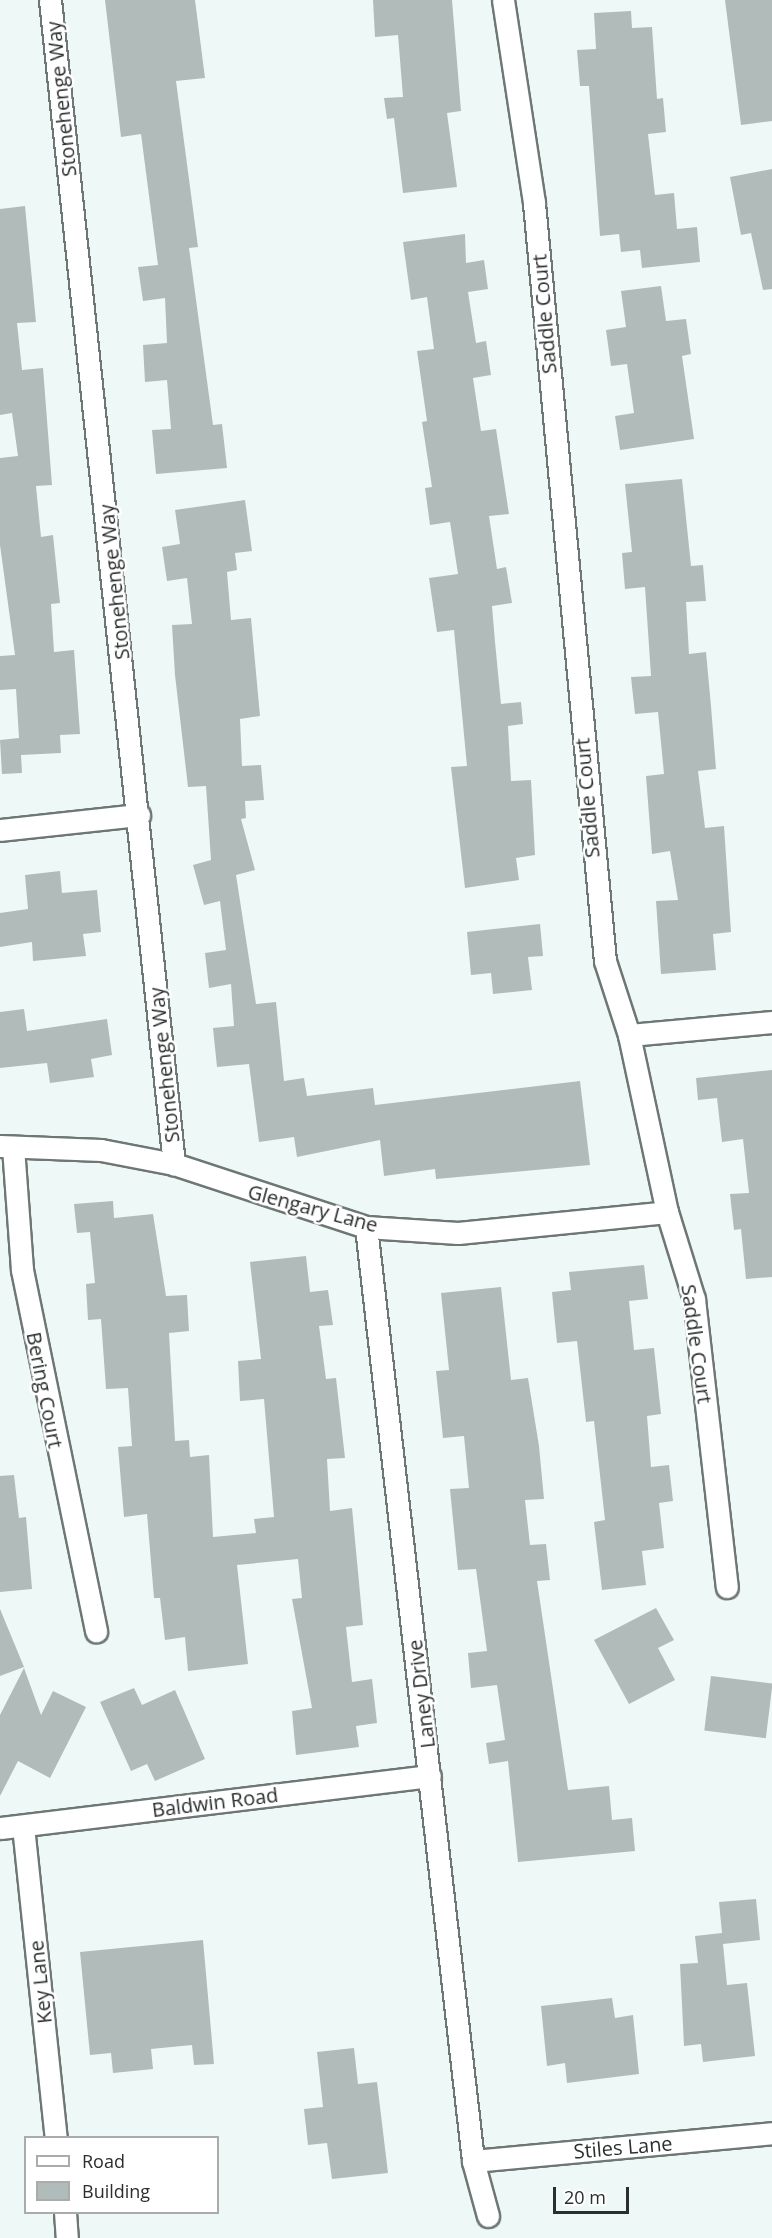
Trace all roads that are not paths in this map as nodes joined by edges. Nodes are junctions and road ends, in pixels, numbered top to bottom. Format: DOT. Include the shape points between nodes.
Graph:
graph roads {
  1 [pos="50,0"];
  2 [pos="503,0"];
  3 [pos="139,815"];
  4 [pos="0,830"];
  5 [pos="772,1022"];
  6 [pos="629,1035"];
  7 [pos="7,1146"];
  8 [pos="174,1164"];
  9 [pos="667,1212"];
  10 [pos="366,1227"];
  11 [pos="727,1587"];
  12 [pos="96,1631"];
  13 [pos="430,1776"];
  14 [pos="22,1826"];
  15 [pos="0,1828"];
  16 [pos="772,2133"];
  17 [pos="56,2136"];
  18 [pos="473,2161"];
  19 [pos="65,2214"];
  20 [pos="488,2216"];
  21 [pos="67,2238"];
  1 -- 3 [label="street, Stonehenge Way"];
  2 -- 6 [label="street, Saddle Court" via="534,203 594,880 605,961"];
  3 -- 4 [label="street"];
  3 -- 8 [label="street, Stonehenge Way"];
  5 -- 6 [label="street"];
  6 -- 9 [label="street, Saddle Court"];
  7 -- 8 [label="street, Glengary Lane" via="101,1150"];
  7 -- 12 [label="street, Bering Court" via="22,1270"];
  8 -- 10 [label="street, Glengary Lane"];
  9 -- 10 [label="street, Glengary Lane" via="458,1233"];
  9 -- 11 [label="street, Saddle Court" via="694,1299"];
  10 -- 13 [label="street, Laney Drive"];
  13 -- 14 [label="street, Baldwin Road"];
  13 -- 18 [label="street, Laney Drive"];
  14 -- 15 [label="street, Baldwin Road"];
  14 -- 17 [label="street, Key Lane"];
  16 -- 18 [label="street, Stiles Lane"];
  18 -- 20 [label="street, Laney Drive"];
  19 -- 21 [label="street"];
}
